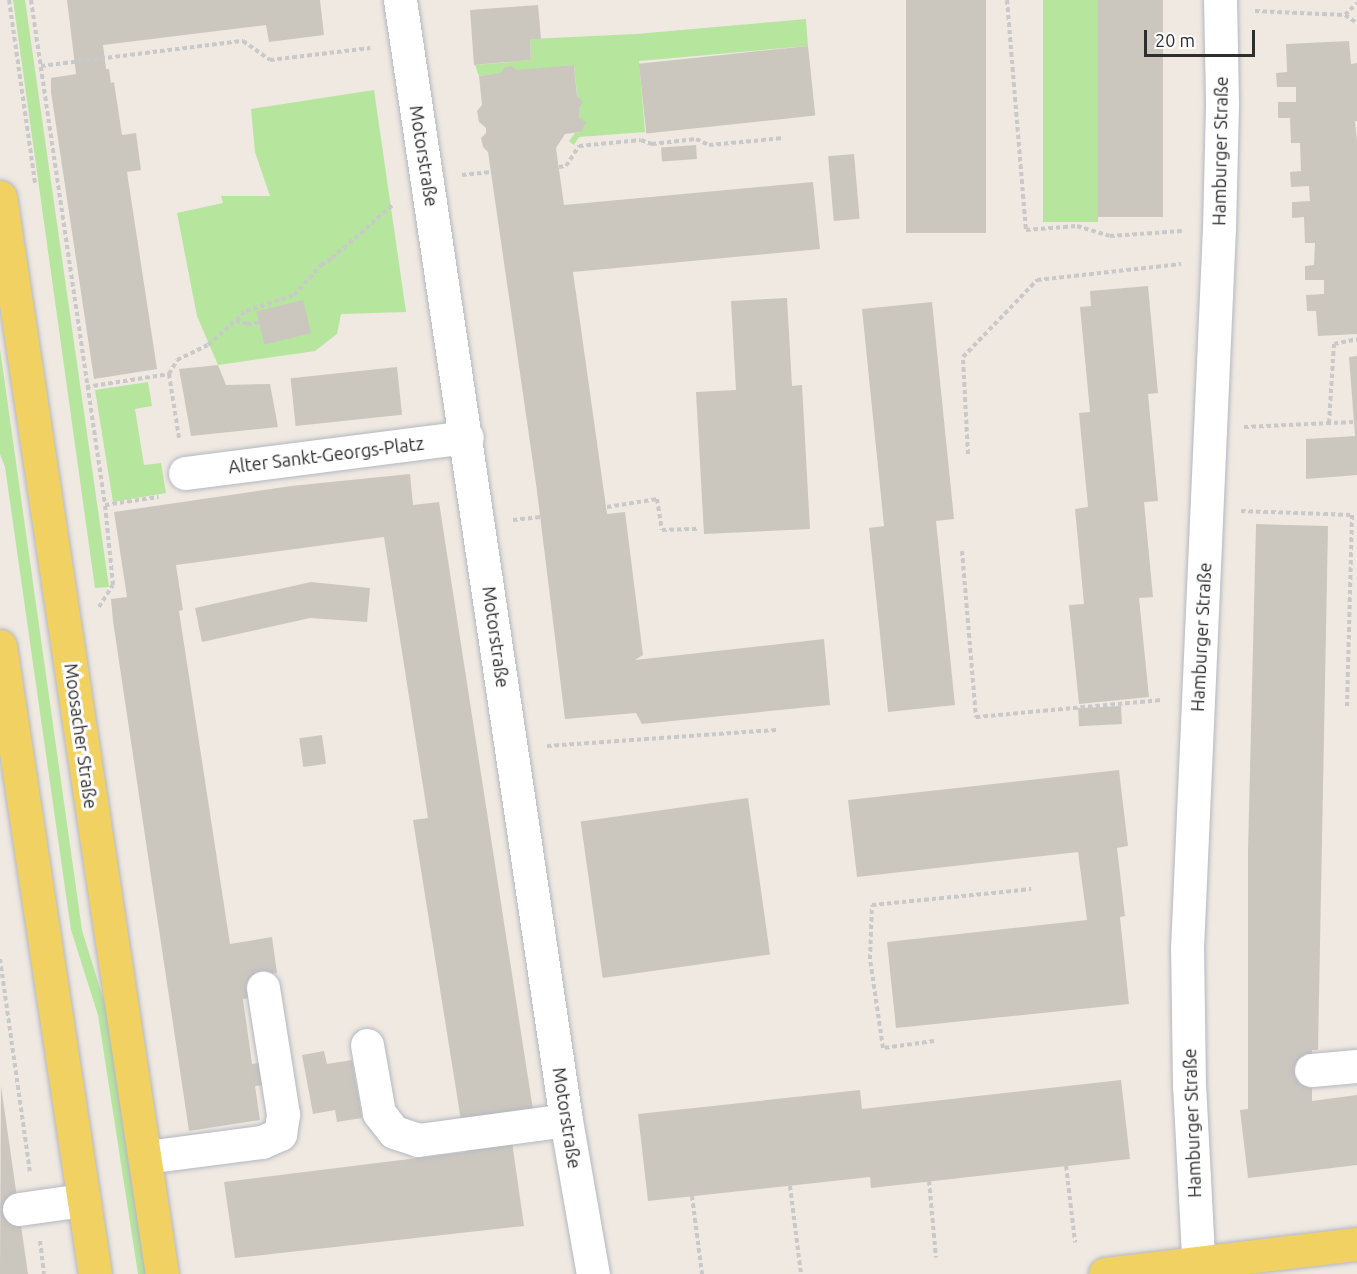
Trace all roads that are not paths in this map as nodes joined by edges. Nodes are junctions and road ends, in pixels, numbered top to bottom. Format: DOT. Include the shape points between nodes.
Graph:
graph roads {
  1 [pos="400,0"];
  2 [pos="1220,4"];
  3 [pos="0,197"];
  4 [pos="467,437"];
  5 [pos="185,473"];
  6 [pos="0,646"];
  7 [pos="263,988"];
  8 [pos="367,1045"];
  9 [pos="1357,1066"];
  10 [pos="1311,1070"];
  11 [pos="566,1120"];
  12 [pos="146,1157"];
  13 [pos="83,1200"];
  14 [pos="27,1208"];
  15 [pos="1357,1244"];
  16 [pos="1198,1268"];
  17 [pos="94,1274"];
  18 [pos="162,1274"];
  19 [pos="593,1274"];
  20 [pos="1105,1274"];
  1 -- 4 [label="street, Motorstraße"];
  2 -- 16 [label="street, Hamburger Straße" via="1218,260 1187,949"];
  3 -- 12 [label="main road, Moosacher Straße"];
  4 -- 5 [label="street, Alter Sankt-Georgs-Platz"];
  4 -- 11 [label="street, Motorstraße"];
  6 -- 13 [label="main road"];
  7 -- 12 [label="street" via="283,1114 280,1134 262,1142"];
  8 -- 11 [label="street" via="379,1113 394,1132 418,1140"];
  9 -- 10 [label="street"];
  11 -- 19 [label="street, Motorstraße"];
  12 -- 18 [label="main road, Moosacher Straße"];
  13 -- 14 [label="street"];
  13 -- 17 [label="main road"];
  15 -- 16 [label="main road"];
  16 -- 20 [label="main road"];
}
